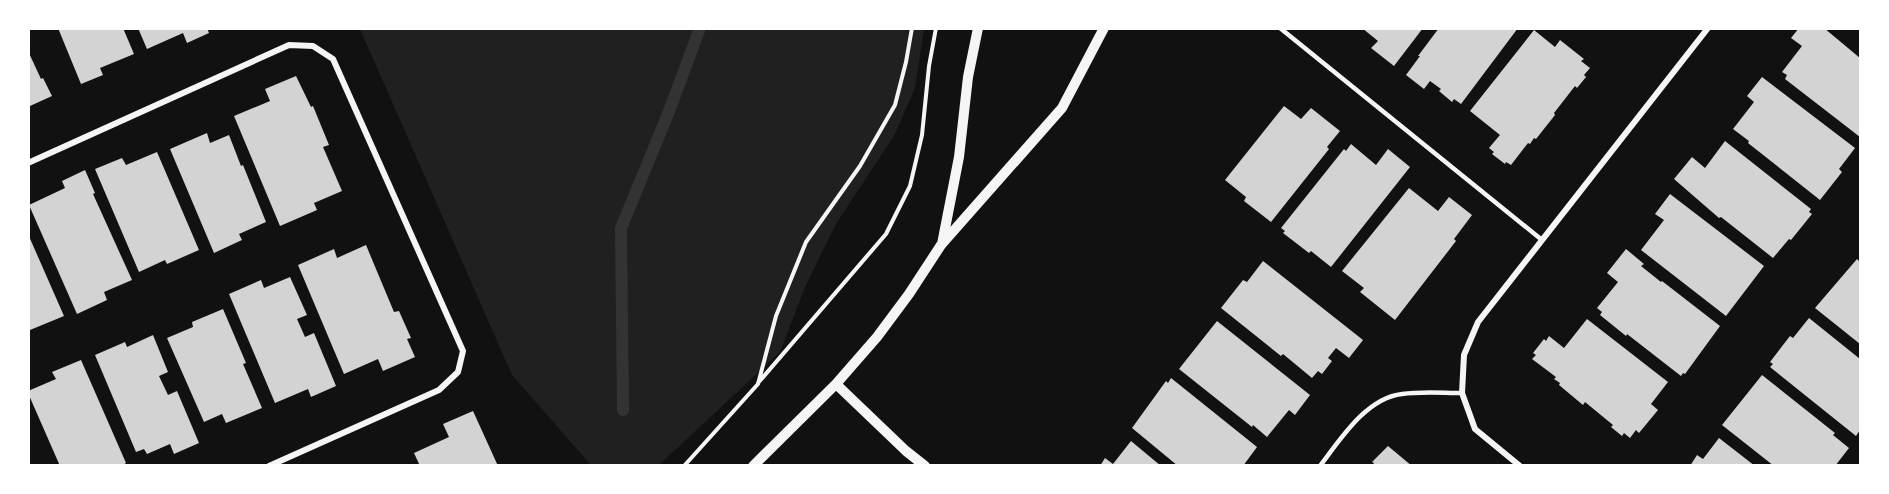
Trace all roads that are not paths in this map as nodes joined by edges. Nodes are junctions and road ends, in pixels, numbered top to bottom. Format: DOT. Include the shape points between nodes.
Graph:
graph roads {
  1 [pos="978,28"];
  2 [pos="1104,28"];
  3 [pos="1280,28"];
  4 [pos="1707,28"];
  5 [pos="28,164"];
  6 [pos="1542,240"];
  7 [pos="941,245"];
  8 [pos="836,384"];
  9 [pos="1462,393"];
  10 [pos="269,465"];
  11 [pos="753,465"];
  12 [pos="925,465"];
  13 [pos="1320,465"];
  14 [pos="1520,465"];
  1 -- 7 [label="street"];
  2 -- 7 [label="street" via="1062,108"];
  3 -- 6 [label="lane"];
  4 -- 6 [label="street"];
  5 -- 10 [label="street" via="288,45 313,46 333,59 463,351 458,372 439,390"];
  6 -- 9 [label="street" via="1478,322 1464,355"];
  7 -- 8 [label="street" via="877,337"];
  8 -- 11 [label="street"];
  8 -- 12 [label="street"];
  9 -- 13 [label="lane" via="1400,394 1376,403 1353,423"];
  9 -- 14 [label="street" via="1474,429"];
}
